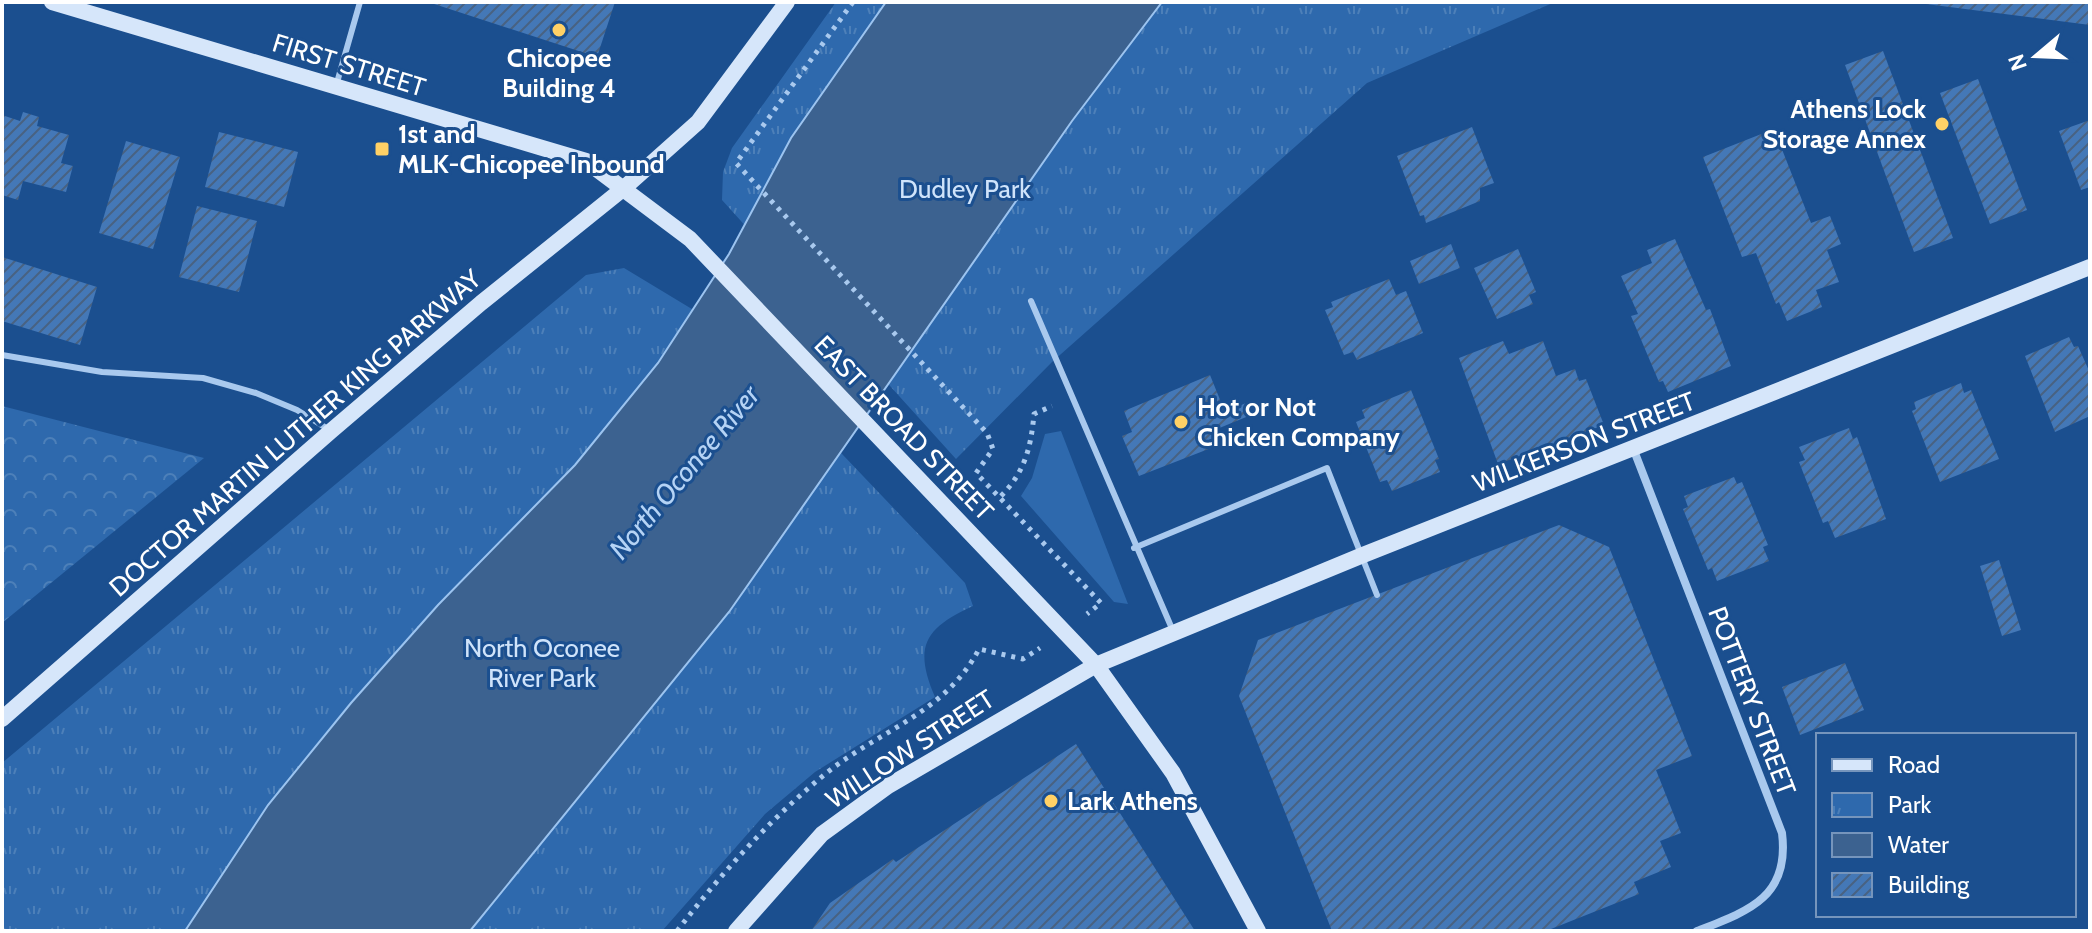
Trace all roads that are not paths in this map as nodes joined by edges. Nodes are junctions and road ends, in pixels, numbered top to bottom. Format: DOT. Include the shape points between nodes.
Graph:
graph roads {
  1 [pos="52,2"];
  2 [pos="360,2"];
  3 [pos="787,2"];
  4 [pos="336,86"];
  5 [pos="624,188"];
  6 [pos="2090,267"];
  7 [pos="1031,301"];
  8 [pos="2,355"];
  9 [pos="331,431"];
  10 [pos="1633,447"];
  11 [pos="1134,548"];
  12 [pos="1363,555"];
  13 [pos="1377,595"];
  14 [pos="1173,631"];
  15 [pos="1096,665"];
  16 [pos="2,719"];
  17 [pos="736,931"];
  18 [pos="1258,931"];
  19 [pos="1697,931"];
  1 -- 4 [label="street, FIRST STREET"];
  2 -- 4 [label="lane"];
  3 -- 5 [label="street" via="698,122"];
  4 -- 5 [label="street, FIRST STREET" via="586,161"];
  5 -- 9 [label="street, DOCTOR MARTIN LUTHER KING PARKWAY"];
  5 -- 15 [label="street, EAST BROAD STREET" via="690,239"];
  6 -- 10 [label="street, WILKERSON STREET"];
  7 -- 11 [label="lane"];
  8 -- 9 [label="lane" via="102,372 203,378 297,410"];
  9 -- 16 [label="street, DOCTOR MARTIN LUTHER KING PARKWAY"];
  10 -- 12 [label="street, WILKERSON STREET"];
  10 -- 19 [label="street, POTTERY STREET" via="1782,833 1785,857 1771,891 1745,912"];
  11 -- 12 [label="lane" via="1327,468"];
  11 -- 14 [label="lane"];
  12 -- 13 [label="lane"];
  12 -- 14 [label="street, WILKERSON STREET"];
  14 -- 15 [label="street, WILKERSON STREET"];
  15 -- 17 [label="street, WILLOW STREET" via="888,786 833,826"];
  15 -- 18 [label="street, EAST BROAD STREET" via="1173,773"];
}
